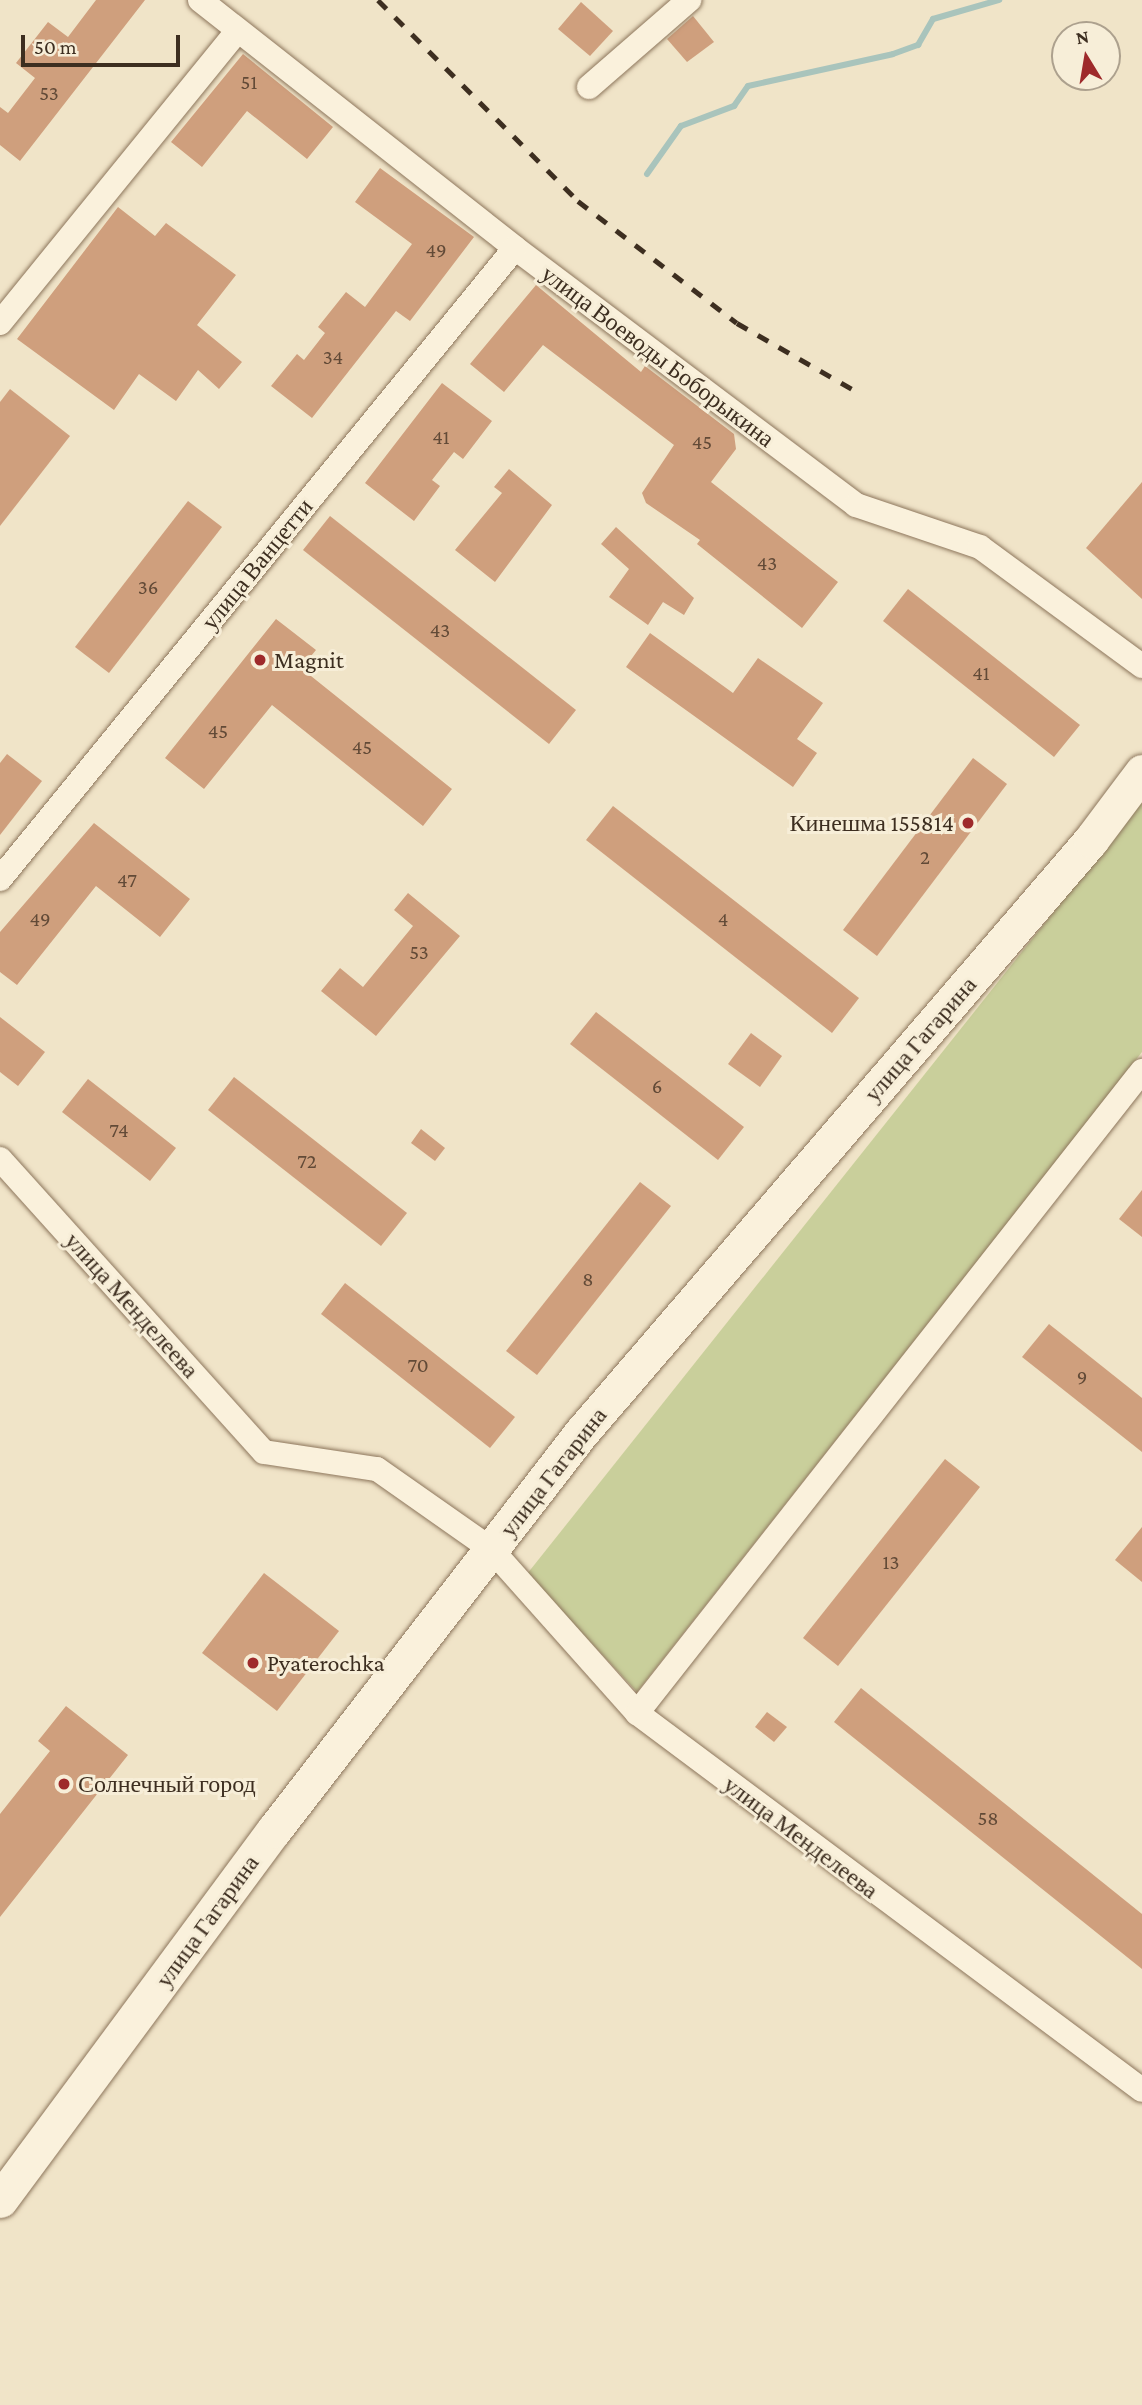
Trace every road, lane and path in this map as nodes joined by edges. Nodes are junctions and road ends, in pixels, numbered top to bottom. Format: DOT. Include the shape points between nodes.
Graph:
graph roads {
  1 [pos="200,0"];
  2 [pos="688,0"];
  3 [pos="237,31"];
  4 [pos="589,87"];
  5 [pos="515,248"];
  6 [pos="0,323"];
  7 [pos="1142,666"];
  8 [pos="1142,772"];
  9 [pos="0,879"];
  10 [pos="1142,1071"];
  11 [pos="0,1159"];
  12 [pos="491,1549"];
  13 [pos="637,1713"];
  14 [pos="1142,2090"];
  15 [pos="0,2200"];
  1 -- 3 [label="street, улица Воеводы Боборыкина"];
  2 -- 4 [label="street"];
  3 -- 5 [label="street, улица Воеводы Боборыкина"];
  3 -- 6 [label="street"];
  5 -- 7 [label="street, улица Воеводы Боборыкина" via="856,505 980,547"];
  5 -- 9 [label="street, улица Ванцетти"];
  8 -- 12 [label="street, улица Гагарина" via="1091,840 581,1433"];
  10 -- 13 [label="street"];
  11 -- 12 [label="street, улица Менделеева" via="264,1452 377,1469"];
  12 -- 13 [label="street, улица Менделеева"];
  12 -- 15 [label="street, улица Гагарина"];
  13 -- 14 [label="street, улица Менделеева"];
}
